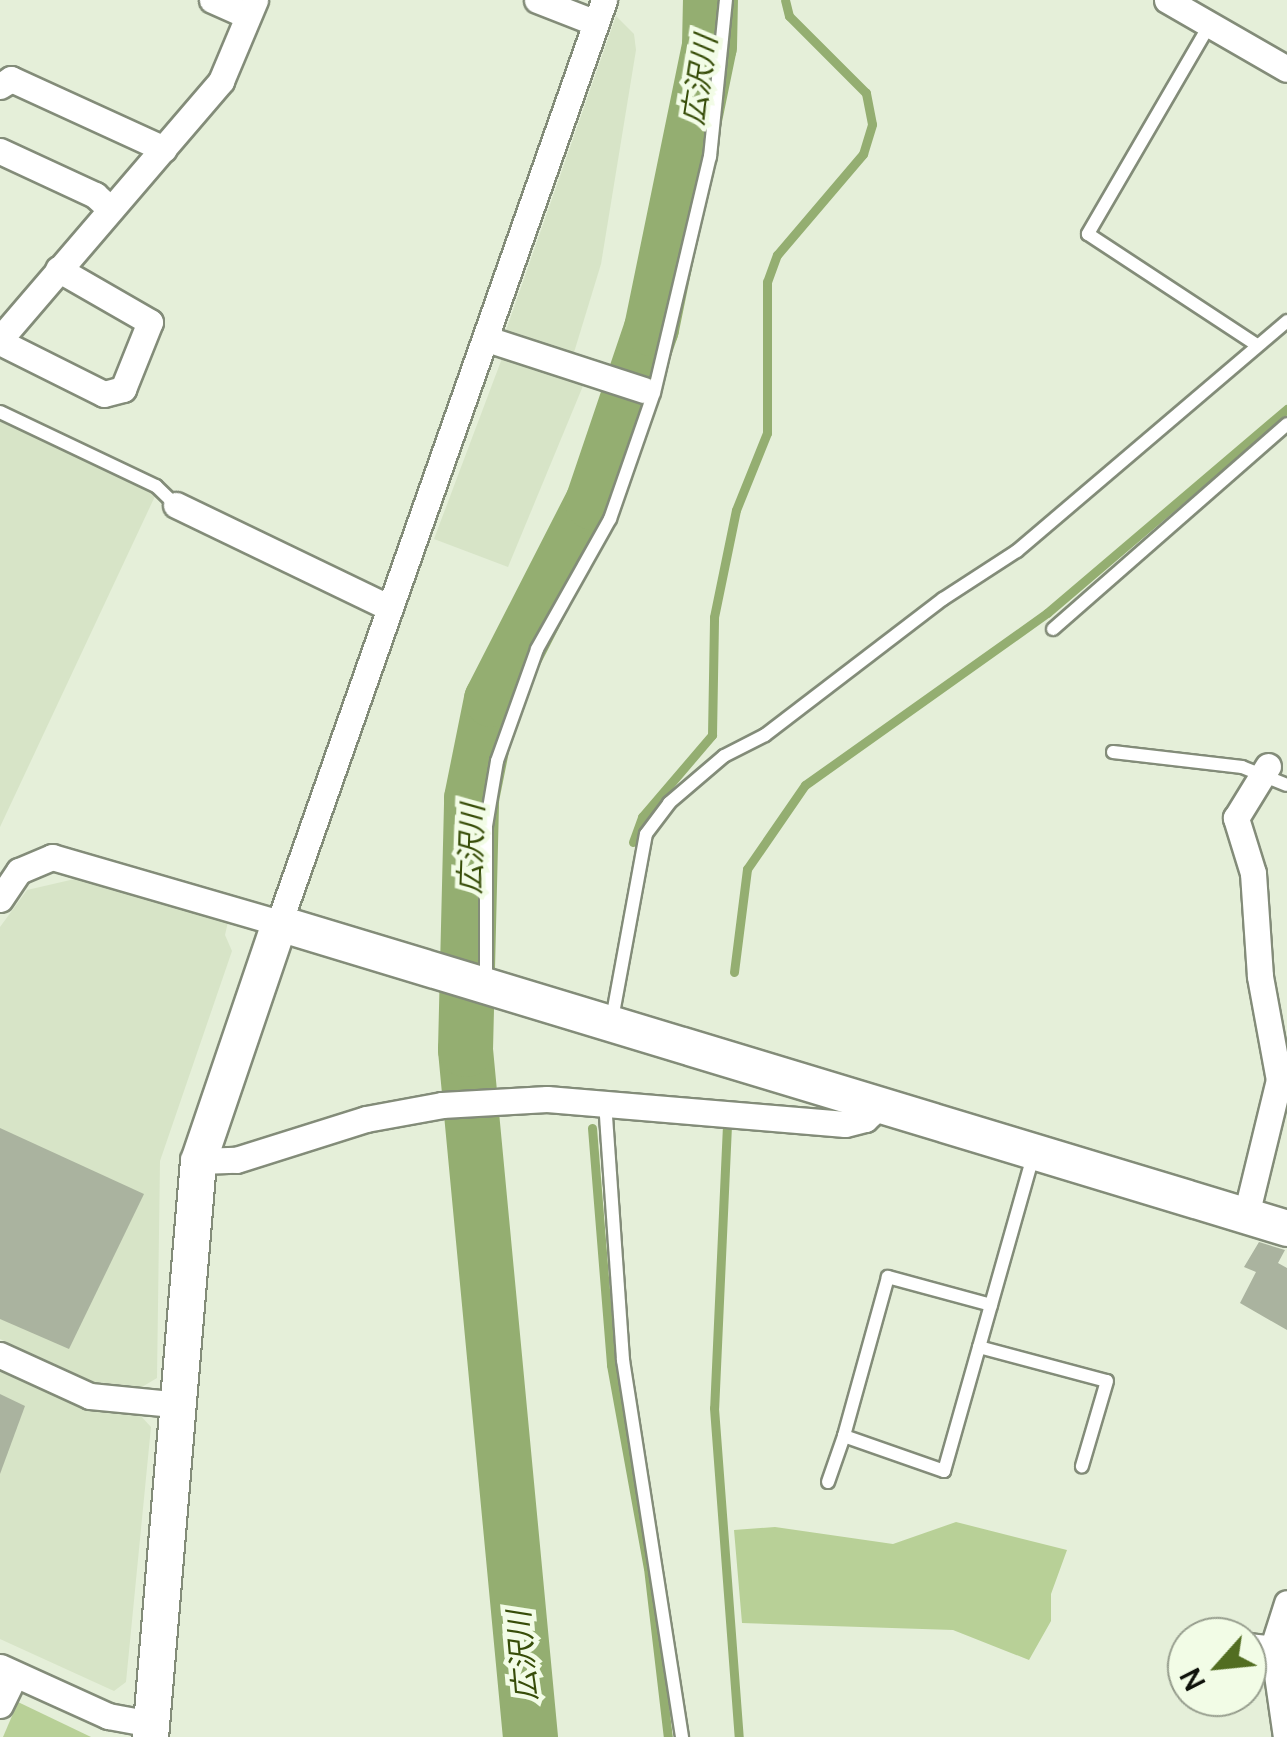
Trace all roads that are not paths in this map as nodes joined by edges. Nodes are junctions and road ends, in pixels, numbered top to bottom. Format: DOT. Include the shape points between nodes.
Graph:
graph roads {
  1 [pos="212,0"];
  2 [pos="537,0"];
  3 [pos="726,0"];
  4 [pos="1167,0"];
  5 [pos="251,8"];
  6 [pos="600,12"];
  7 [pos="1210,24"];
  8 [pos="1287,69"];
  9 [pos="0,86"];
  10 [pos="164,149"];
  11 [pos="0,151"];
  12 [pos="109,208"];
  13 [pos="58,269"];
  14 [pos="1287,321"];
  15 [pos="486,339"];
  16 [pos="0,340"];
  17 [pos="1257,345"];
  18 [pos="649,392"];
  19 [pos="0,412"];
  20 [pos="1287,424"];
  21 [pos="176,506"];
  22 [pos="390,608"];
  23 [pos="1053,628"];
  24 [pos="1113,752"];
  25 [pos="1264,771"];
  26 [pos="1287,785"];
  27 [pos="0,900"];
  28 [pos="279,922"];
  29 [pos="483,980"];
  30 [pos="611,1022"];
  31 [pos="604,1102"];
  32 [pos="881,1104"];
  33 [pos="1035,1151"];
  34 [pos="198,1161"];
  35 [pos="1246,1216"];
  36 [pos="1287,1228"];
  37 [pos="991,1305"];
  38 [pos="979,1347"];
  39 [pos="0,1355"];
  40 [pos="181,1405"];
  41 [pos="844,1436"];
  42 [pos="1082,1466"];
  43 [pos="828,1482"];
  44 [pos="1287,1603"];
  45 [pos="1280,1649"];
  46 [pos="8,1670"];
  47 [pos="0,1706"];
  48 [pos="151,1731"];
  49 [pos="682,1737"];
  50 [pos="1286,1737"];
  1 -- 5 [label="street"];
  2 -- 6 [label="street"];
  3 -- 18 [label="lane" via="710,157"];
  4 -- 7 [label="street"];
  5 -- 10 [label="street" via="221,81"];
  6 -- 15 [label="street"];
  7 -- 8 [label="street"];
  7 -- 17 [label="lane" via="1088,234"];
  9 -- 10 [label="street" via="11,79"];
  10 -- 12 [label="street"];
  11 -- 12 [label="street" via="95,195"];
  12 -- 13 [label="street"];
  13 -- 16 [label="street"];
  13 -- 16 [label="street" via="150,322 124,390 104,394"];
  14 -- 17 [label="lane"];
  15 -- 18 [label="street"];
  15 -- 22 [label="street"];
  17 -- 30 [label="lane" via="1017,551 765,735 724,756 669,803 646,834"];
  18 -- 29 [label="lane" via="610,519 536,649 498,760 486,826"];
  19 -- 21 [label="lane" via="156,486"];
  20 -- 23 [label="lane"];
  21 -- 22 [label="street"];
  22 -- 28 [label="street"];
  24 -- 25 [label="lane"];
  25 -- 26 [label="lane"];
  25 -- 35 [label="street" via="1236,818 1254,873 1260,976 1279,1080"];
  27 -- 28 [label="street" via="19,871 52,857"];
  28 -- 29 [label="street"];
  28 -- 34 [label="street"];
  29 -- 30 [label="street"];
  30 -- 32 [label="street"];
  31 -- 32 [label="street" via="845,1124 865,1119"];
  31 -- 34 [label="street" via="442,1105 366,1120 236,1160"];
  31 -- 49 [label="lane" via="623,1360"];
  32 -- 33 [label="street"];
  33 -- 35 [label="street"];
  33 -- 37 [label="lane"];
  34 -- 40 [label="street"];
  35 -- 36 [label="street"];
  37 -- 38 [label="lane"];
  37 -- 41 [label="lane" via="888,1276"];
  38 -- 41 [label="lane" via="944,1471"];
  38 -- 42 [label="lane" via="1107,1382"];
  39 -- 40 [label="street" via="90,1396"];
  40 -- 48 [label="street"];
  41 -- 43 [label="lane"];
  44 -- 45 [label="street"];
  45 -- 50 [label="street"];
  46 -- 47 [label="street"];
  46 -- 48 [label="street"];
}
